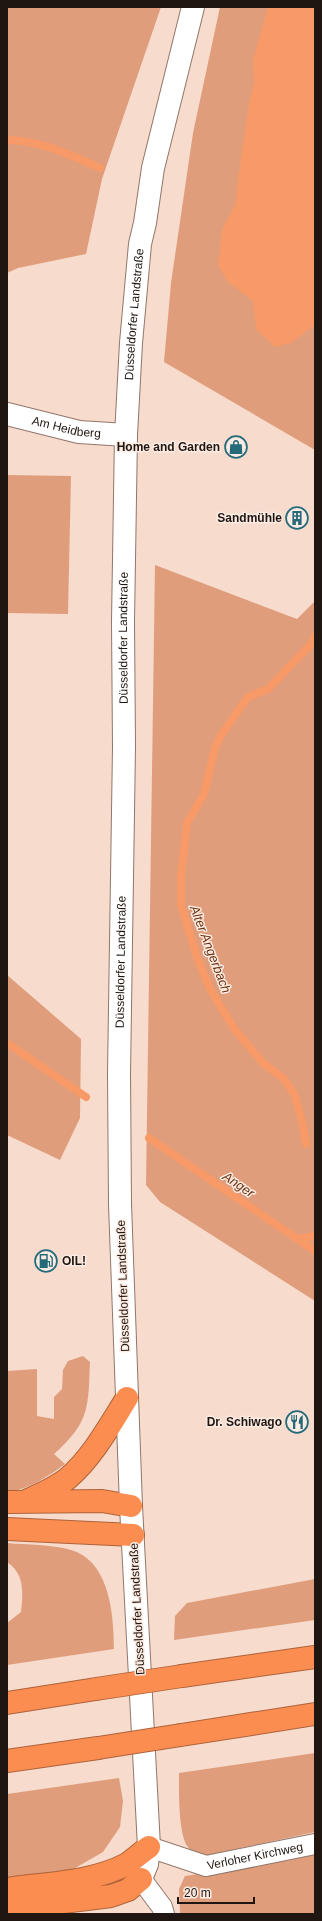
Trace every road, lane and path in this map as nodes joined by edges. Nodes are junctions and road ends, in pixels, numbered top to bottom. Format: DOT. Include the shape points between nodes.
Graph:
graph roads {
  1 [pos="193,7"];
  2 [pos="7,414"];
  3 [pos="126,435"];
  4 [pos="127,1398"];
  5 [pos="15,1502"];
  6 [pos="131,1506"];
  7 [pos="7,1529"];
  8 [pos="133,1535"];
  9 [pos="315,1657"];
  10 [pos="7,1703"];
  11 [pos="315,1714"];
  12 [pos="7,1761"];
  13 [pos="315,1844"];
  14 [pos="149,1847"];
  15 [pos="141,1879"];
  16 [pos="7,1889"];
  17 [pos="7,1909"];
  18 [pos="164,1914"];
  1 -- 3 [label="main road, Düsseldorfer Landstraße" via="153,168 140,244 130,343"];
  2 -- 3 [label="main road, Am Heidberg" via="79,432"];
  3 -- 4 [label="main road, Düsseldorfer Landstraße" via="119,1074 120,1204"];
  4 -- 5 [label="highway" via="88,1455 68,1478 50,1490"];
  4 -- 6 [label="main road, Düsseldorfer Landstraße"];
  5 -- 6 [label="highway" via="102,1501"];
  6 -- 8 [label="main road, Düsseldorfer Landstraße"];
  7 -- 8 [label="highway"];
  8 -- 14 [label="main road, Düsseldorfer Landstraße"];
  9 -- 10 [label="highway, bridge"];
  11 -- 12 [label="highway, bridge"];
  13 -- 14 [label="street, Verloher Kirchweg" via="206,1866"];
  14 -- 15 [label="main road, Düsseldorfer Landstraße" via="147,1864"];
  14 -- 16 [label="highway" via="128,1863 108,1872"];
  15 -- 17 [label="highway" via="128,1890 111,1896"];
  15 -- 18 [label="street" via="162,1907"];
}
